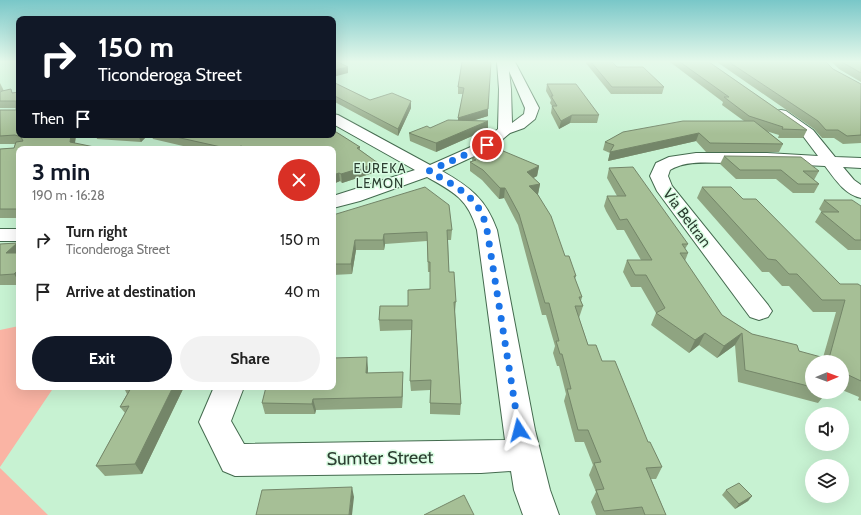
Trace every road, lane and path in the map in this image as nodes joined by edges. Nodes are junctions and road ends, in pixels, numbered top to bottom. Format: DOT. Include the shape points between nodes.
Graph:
graph roads {
  1 [pos="505,86"];
  2 [pos="521,86"];
  3 [pos="770,107"];
  4 [pos="336,120"];
  5 [pos="505,130"];
  6 [pos="832,162"];
  7 [pos="861,163"];
  8 [pos="429,171"];
  9 [pos="861,193"];
  10 [pos="336,201"];
  11 [pos="0,235"];
  12 [pos="16,235"];
  13 [pos="759,310"];
  14 [pos="227,390"];
  15 [pos="524,454"];
  16 [pos="541,515"];
  1 -- 5 [label="street"];
  2 -- 5 [label="street" via="532,108 530,116 518,126"];
  3 -- 6 [label="street" via="808,133"];
  4 -- 8 [label="street"];
  5 -- 8 [label="street" via="487,145"];
  6 -- 7 [label="street, Via Beltran"];
  6 -- 9 [label="street" via="848,184"];
  6 -- 13 [label="street, Via Beltran" via="767,158 696,158 675,160 662,167 659,176 663,187"];
  8 -- 10 [label="street"];
  8 -- 15 [label="street" via="456,186 471,198 482,212"];
  11 -- 12 [label="street"];
  14 -- 15 [label="street, Sumter Street" via="215,422 235,460 482,457"];
  15 -- 16 [label="street"];
}
